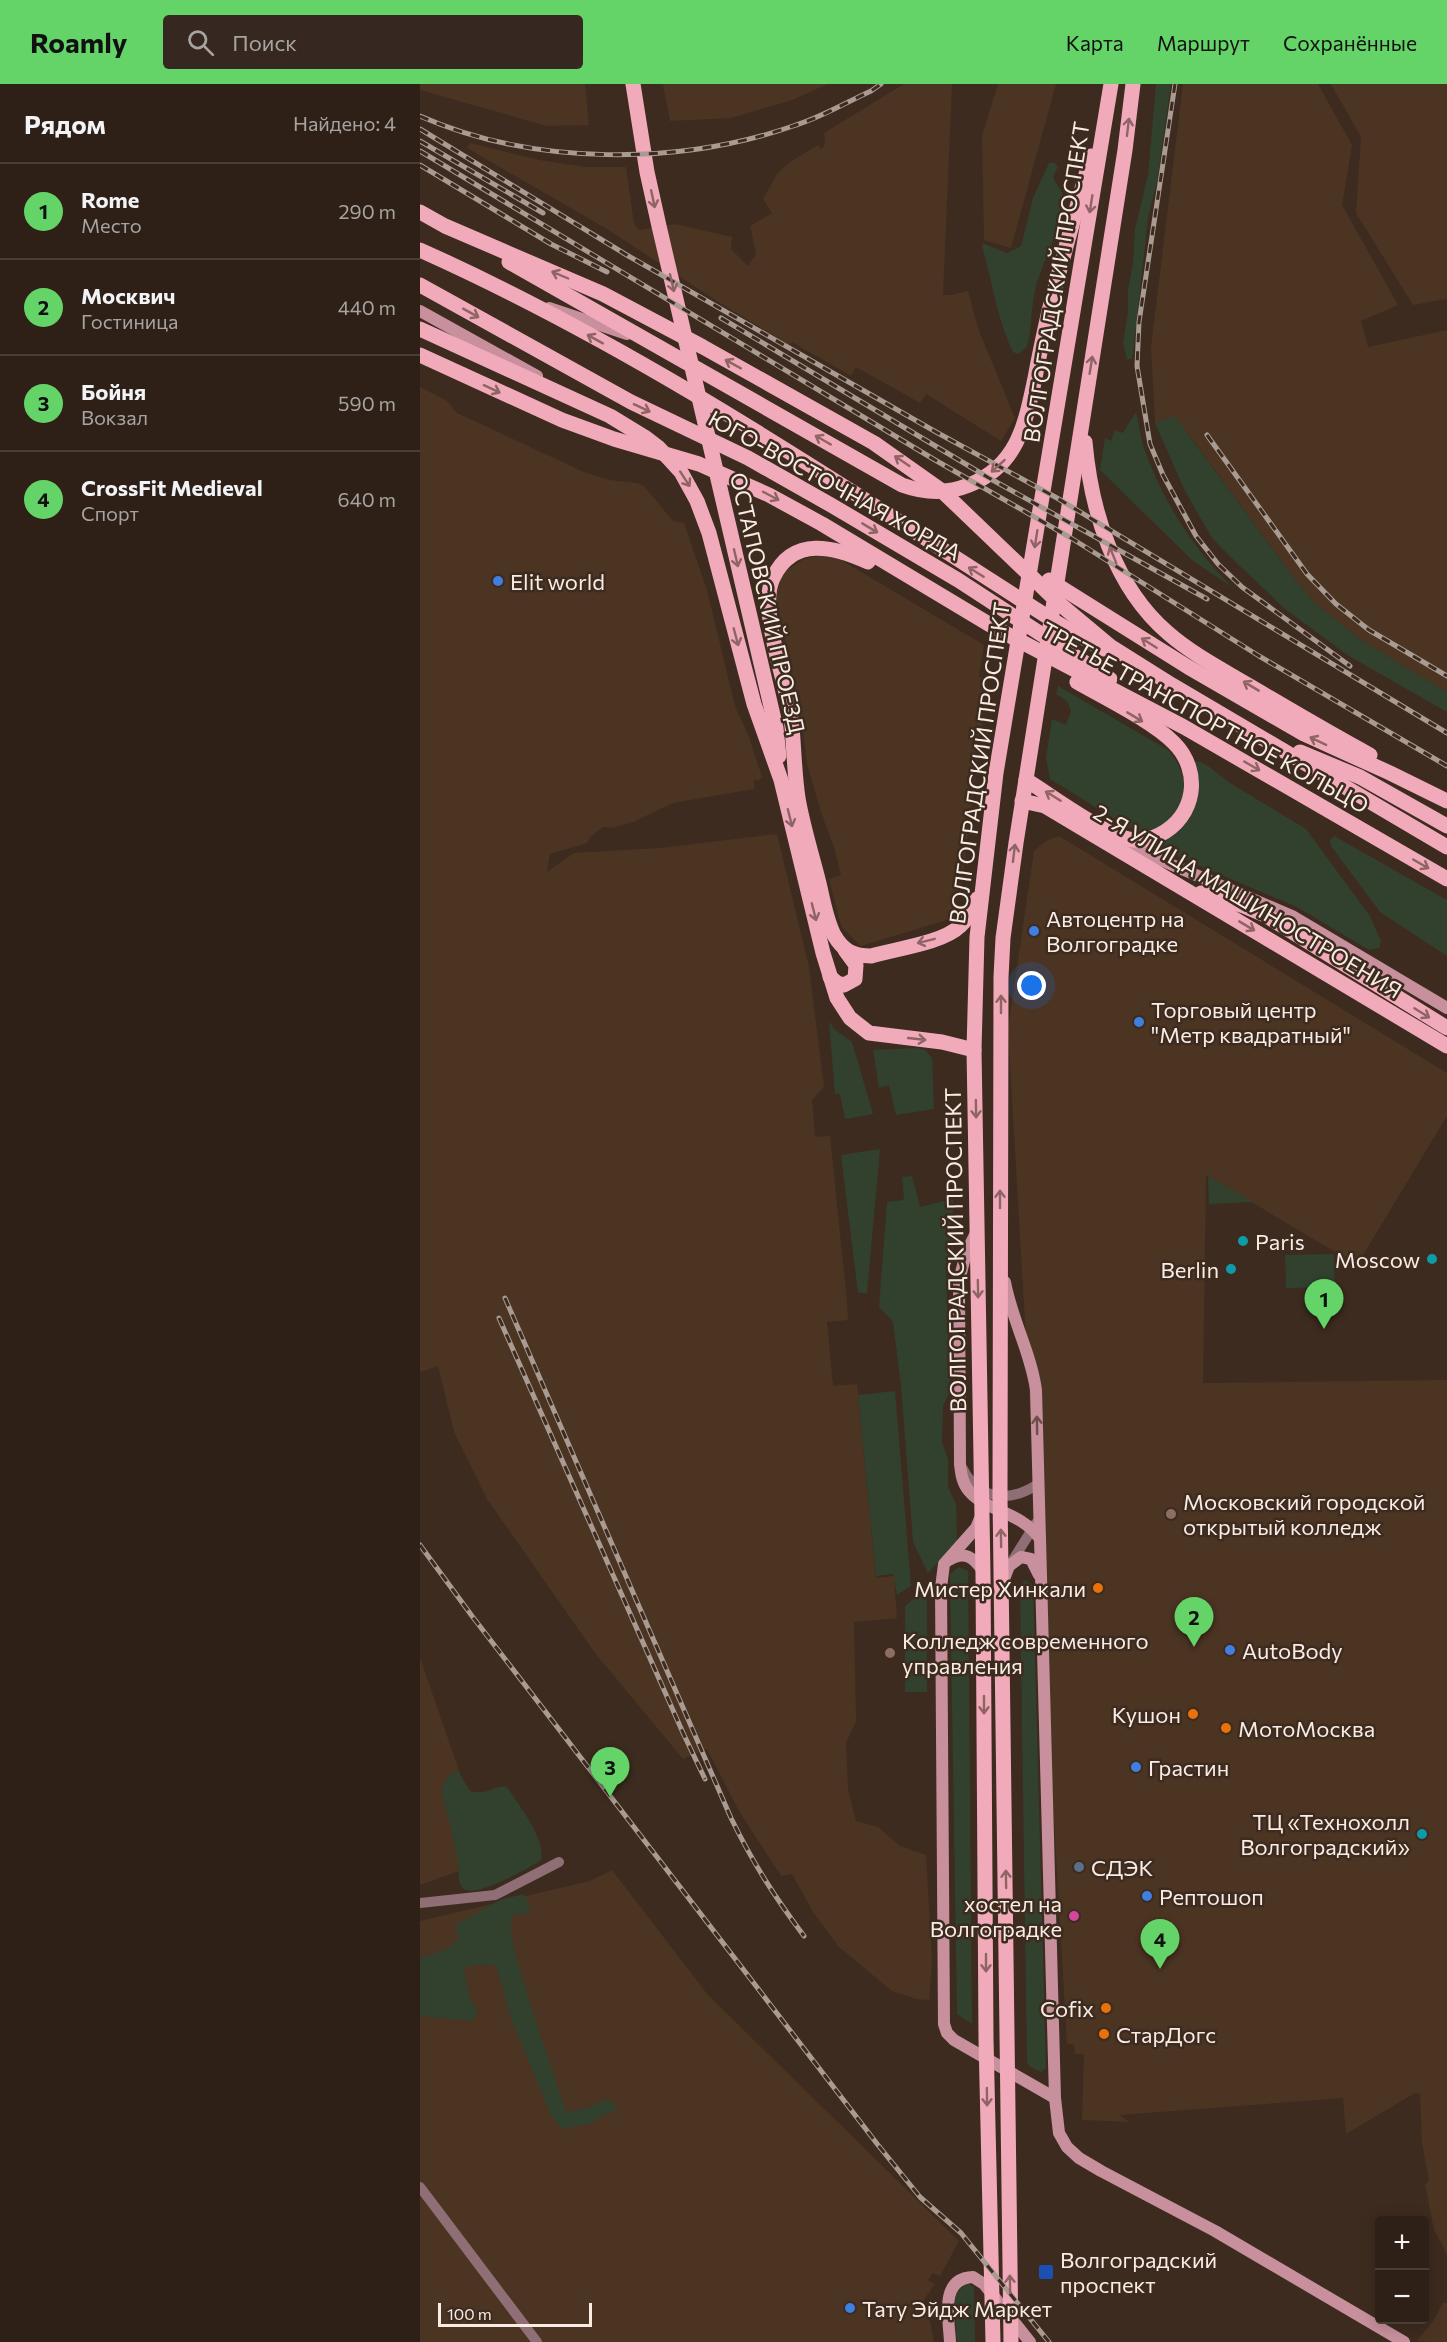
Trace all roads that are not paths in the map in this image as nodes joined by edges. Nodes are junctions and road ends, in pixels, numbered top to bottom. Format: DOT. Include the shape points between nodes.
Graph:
graph roads {
  1 [pos="633,84"];
  2 [pos="1111,84"];
  3 [pos="1133,84"];
  4 [pos="420,212"];
  5 [pos="445,226"];
  6 [pos="420,250"];
  7 [pos="420,285"];
  8 [pos="526,300"];
  9 [pos="420,311"];
  10 [pos="420,328"];
  11 [pos="648,341"];
  12 [pos="420,355"];
  13 [pos="591,405"];
  14 [pos="1083,421"];
  15 [pos="965,512"];
  16 [pos="919,584"];
  17 [pos="997,629"];
  18 [pos="1172,685"];
  19 [pos="1184,727"];
  20 [pos="1250,731"];
  21 [pos="781,780"];
  22 [pos="1026,780"];
  23 [pos="1447,796"];
  24 [pos="1022,801"];
  25 [pos="1447,801"];
  26 [pos="1447,826"];
  27 [pos="1115,835"];
  28 [pos="1447,847"];
  29 [pos="1183,869"];
  30 [pos="1447,879"];
  31 [pos="1176,885"];
  32 [pos="981,891"];
  33 [pos="845,950"];
  34 [pos="830,977"];
  35 [pos="1447,1008"];
  36 [pos="1447,1028"];
  37 [pos="1447,1046"];
  38 [pos="974,1050"];
  39 [pos="978,1230"];
  40 [pos="1000,1258"];
  41 [pos="1038,1484"];
  42 [pos="981,1495"];
  43 [pos="1000,1503"];
  44 [pos="981,1516"];
  45 [pos="1039,1518"];
  46 [pos="1032,1529"];
  47 [pos="1040,1539"];
  48 [pos="944,1564"];
  49 [pos="1009,1566"];
  50 [pos="983,1572"];
  51 [pos="1040,1580"];
  52 [pos="1002,1586"];
  53 [pos="559,1862"];
  54 [pos="420,1903"];
  55 [pos="1055,2098"];
  56 [pos="420,2187"];
  57 [pos="537,2342"];
  58 [pos="950,2342"];
  59 [pos="993,2342"];
  60 [pos="1011,2342"];
  61 [pos="1030,2342"];
  62 [pos="1404,2342"];
  1 -- 21 [label="main road, ОСТАПОВСКИЙ ПРОЕЗД, one-way" via="658,226 776,728"];
  2 -- 11 [label="main road, one-way" via="1050,311 1025,424 1007,458 975,483 939,492 902,485"];
  2 -- 32 [label="main road, ВОЛГОГРАДСКИЙ ПРОСПЕКТ, one-way" via="1006,715"];
  14 -- 3 [label="main road, ВОЛГОГРАДСКИЙ ПРОСПЕКТ, one-way"];
  4 -- 5 [label="main road, ТРЕТЬЕ ТРАНСПОРТНОЕ КОЛЬЦО"];
  5 -- 11 [label="main road"];
  15 -- 5 [label="main road, ТРЕТЬЕ ТРАНСПОРТНОЕ КОЛЬЦО, one-way" via="922,475 874,443 703,347 603,294"];
  6 -- 8 [label="main road, ЮГО-ВОСТОЧНАЯ ХОРДА"];
  7 -- 19 [label="main road, ЮГО-ВОСТОЧНАЯ ХОРДА, one-way" via="631,402 748,458 820,499 1002,607"];
  8 -- 11 [label="main road"];
  18 -- 8 [label="main road, ЮГО-ВОСТОЧНАЯ ХОРДА, one-way" via="1059,624 742,422"];
  9 -- 13 [label="main road"];
  10 -- 13 [label="main road"];
  12 -- 16 [label="main road, ТРЕТЬЕ ТРАНСПОРТНОЕ КОЛЬЦО, one-way" via="562,420 699,464 747,484 822,524"];
  13 -- 21 [label="main road, one-way" via="646,438 681,472 704,516 754,704"];
  14 -- 22 [label="main road, ВОЛГОГРАДСКИЙ ПРОСПЕКТ"];
  23 -- 14 [label="main road, one-way" via="1319,727 1167,632 1139,601 1114,560 1088,472"];
  15 -- 18 [label="main road, ТРЕТЬЕ ТРАНСПОРТНОЕ КОЛЬЦО" via="1086,627 1125,657"];
  25 -- 15 [label="main road, one-way" via="1319,742 1188,667 1035,570"];
  16 -- 17 [label="main road, ТРЕТЬЕ ТРАНСПОРТНОЕ КОЛЬЦО"];
  16 -- 33 [label="main road" via="843,550 816,547 787,560 777,570 769,590 770,620 791,716 798,798 830,926"];
  17 -- 19 [label="main road, ТРЕТЬЕ ТРАНСПОРТНОЕ КОЛЬЦО"];
  17 -- 27 [label="main road, one-way" via="1160,731 1182,753 1192,787 1180,819 1165,832 1146,839"];
  18 -- 20 [label="main road, ТРЕТЬЕ ТРАНСПОРТНОЕ КОЛЬЦО"];
  19 -- 30 [label="main road, ТРЕТЬЕ ТРАНСПОРТНОЕ КОЛЬЦО, one-way"];
  20 -- 26 [label="main road" via="1377,786"];
  20 -- 28 [label="main road, ТРЕТЬЕ ТРАНСПОРТНОЕ КОЛЬЦО"];
  21 -- 34 [label="main road, one-way"];
  22 -- 24 [label="main road, ВОЛГОГРАДСКИЙ ПРОСПЕКТ"];
  27 -- 22 [label="main road, 2-Я УЛИЦА МАШИНОСТРОЕНИЯ, one-way"];
  24 -- 31 [label="main road, 2-Я УЛИЦА МАШИНОСТРОЕНИЯ" via="1045,806"];
  40 -- 24 [label="main road, ВОЛГОГРАДСКИЙ ПРОСПЕКТ, one-way" via="1001,977"];
  27 -- 29 [label="main road, 2-Я УЛИЦА МАШИНОСТРОЕНИЯ"];
  29 -- 31 [label="main road"];
  29 -- 35 [label="main road, 2-Я УЛИЦА МАШИНОСТРОЕНИЯ" via="1292,916"];
  31 -- 36 [label="main road, one-way" via="1244,906"];
  31 -- 37 [label="main road, 2-Я УЛИЦА МАШИНОСТРОЕНИЯ, one-way"];
  32 -- 33 [label="main road, one-way" via="967,919 954,932 871,956"];
  32 -- 38 [label="main road, ВОЛГОГРАДСКИЙ ПРОСПЕКТ"];
  33 -- 34 [label="main road" via="856,966 855,979 844,985"];
  34 -- 38 [label="main road, one-way" via="843,1009 869,1033"];
  38 -- 39 [label="main road, ВОЛГОГРАДСКИЙ ПРОСПЕКТ, one-way"];
  39 -- 42 [label="main road, ВОЛГОГРАДСКИЙ ПРОСПЕКТ, one-way"];
  39 -- 42 [label="main road" via="966,1253 959,1281 960,1464 969,1492"];
  41 -- 40 [label="main road, ВОЛГОГРАДСКИЙ ПРОСПЕКТ, one-way" via="1034,1370 1008,1299"];
  40 -- 43 [label="main road, ВОЛГОГРАДСКИЙ ПРОСПЕКТ"];
  41 -- 43 [label="street"];
  41 -- 45 [label="main road, ВОЛГОГРАДСКИЙ ПРОСПЕКТ"];
  42 -- 43 [label="main road"];
  42 -- 44 [label="main road, ВОЛГОГРАДСКИЙ ПРОСПЕКТ"];
  43 -- 46 [label="main road"];
  52 -- 43 [label="main road, ВОЛГОГРАДСКИЙ ПРОСПЕКТ, one-way"];
  44 -- 48 [label="main road"];
  44 -- 50 [label="main road, ВОЛГОГРАДСКИЙ ПРОСПЕКТ"];
  45 -- 46 [label="street"];
  45 -- 47 [label="main road, ВОЛГОГРАДСКИЙ ПРОСПЕКТ"];
  46 -- 47 [label="main road"];
  46 -- 49 [label="street"];
  47 -- 51 [label="main road, ВОЛГОГРАДСКИЙ ПРОСПЕКТ"];
  48 -- 50 [label="main road" via="955,1556 968,1555"];
  48 -- 55 [label="main road" via="944,2024 954,2040"];
  49 -- 51 [label="main road" via="1026,1557 1035,1565"];
  49 -- 52 [label="main road"];
  50 -- 59 [label="main road, ВОЛГОГРАДСКИЙ ПРОСПЕКТ, one-way" via="986,2039"];
  51 -- 55 [label="main road, ВОЛГОГРАДСКИЙ ПРОСПЕКТ"];
  60 -- 52 [label="main road, ВОЛГОГРАДСКИЙ ПРОСПЕКТ, one-way"];
  53 -- 54 [label="street" via="495,1895"];
  55 -- 62 [label="main road, ВОЛГОГРАДСКИЙ ПРОСПЕКТ" via="1059,2133 1079,2158 1215,2230"];
  56 -- 57 [label="street"];
  58 -- 61 [label="main road" via="950,2291 959,2281 973,2277 984,2284"];
}
